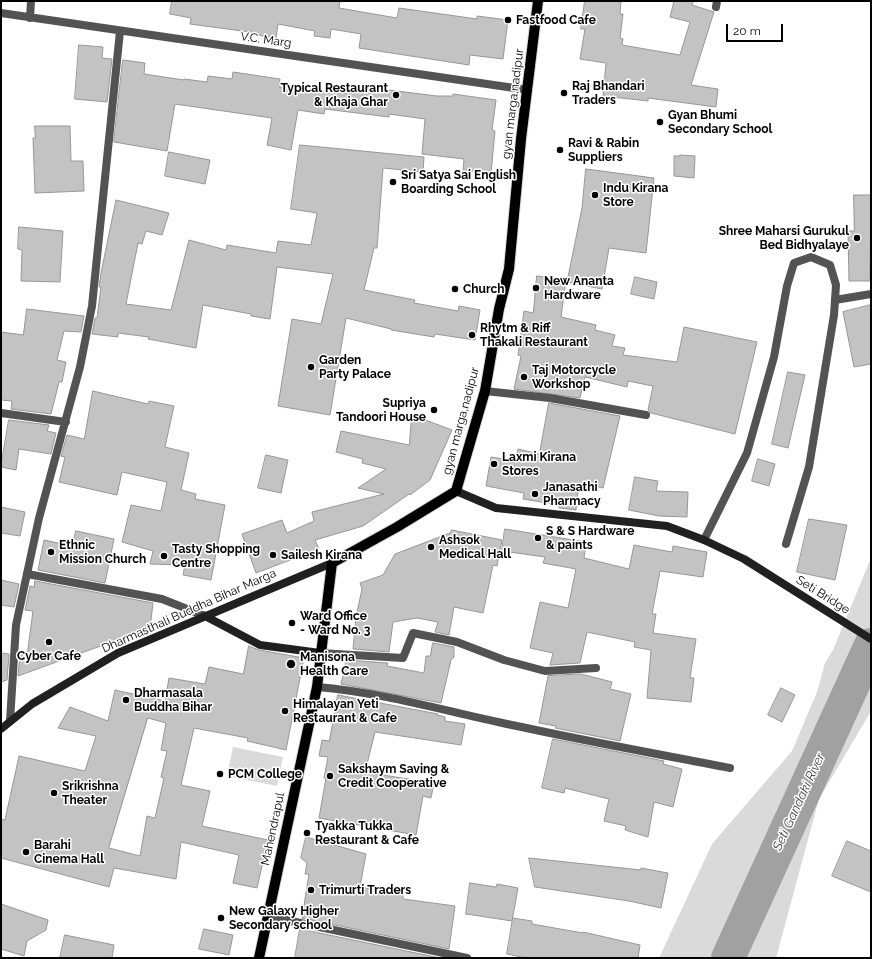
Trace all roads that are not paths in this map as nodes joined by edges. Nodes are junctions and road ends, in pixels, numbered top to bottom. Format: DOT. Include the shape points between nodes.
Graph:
graph roads {
  1 [pos="31,1"];
  2 [pos="538,1"];
  3 [pos="1,13"];
  4 [pos="30,18"];
  5 [pos="120,31"];
  6 [pos="528,90"];
  7 [pos="871,294"];
  8 [pos="835,300"];
  9 [pos="485,391"];
  10 [pos="1,413"];
  11 [pos="646,415"];
  12 [pos="66,422"];
  13 [pos="456,491"];
  14 [pos="704,540"];
  15 [pos="786,544"];
  16 [pos="332,563"];
  17 [pos="27,574"];
  18 [pos="205,616"];
  19 [pos="871,639"];
  20 [pos="320,653"];
  21 [pos="596,668"];
  22 [pos="317,687"];
  23 [pos="10,721"];
  24 [pos="1,729"];
  25 [pos="730,768"];
  26 [pos="267,916"];
  27 [pos="259,958"];
  28 [pos="467,958"];
  1 -- 4 [label="street"];
  2 -- 6 [label="main road, gyan marga,nadipur"];
  3 -- 4 [label="street, V.C. Marg"];
  4 -- 5 [label="street, V.C. Marg"];
  5 -- 6 [label="street, V.C. Marg"];
  5 -- 12 [label="street" via="92,306"];
  6 -- 9 [label="main road, gyan marga,nadipur" via="509,269 499,309"];
  7 -- 8 [label="street"];
  8 -- 14 [label="street" via="836,285 830,265 811,257 794,263 787,286 774,358 747,453"];
  8 -- 15 [label="street" via="809,467"];
  9 -- 11 [label="street" via="550,398"];
  9 -- 13 [label="main road, gyan marga,nadipur"];
  10 -- 12 [label="street"];
  12 -- 17 [label="street" via="39,518"];
  13 -- 14 [label="main road, Seti Bridge" via="496,508 667,526"];
  13 -- 16 [label="main road"];
  14 -- 19 [label="main road, Seti Bridge" via="744,559"];
  16 -- 18 [label="main road, Dharmasthali Buddha Bihar Marga"];
  16 -- 20 [label="main road, Mahendrapul"];
  17 -- 18 [label="street" via="162,599"];
  17 -- 23 [label="street" via="16,625"];
  18 -- 20 [label="main road" via="260,645"];
  18 -- 23 [label="main road, Dharmasthali Buddha Bihar Marga" via="118,653 32,704"];
  20 -- 21 [label="street" via="403,658 413,633 457,642 504,660 546,671"];
  20 -- 22 [label="main road, Mahendrapul"];
  22 -- 25 [label="street" via="396,700"];
  22 -- 26 [label="main road, Mahendrapul"];
  23 -- 24 [label="main road, Dharmasthali Buddha Bihar Marga"];
  26 -- 27 [label="main road, Mahendrapul"];
  26 -- 28 [label="street"];
}
